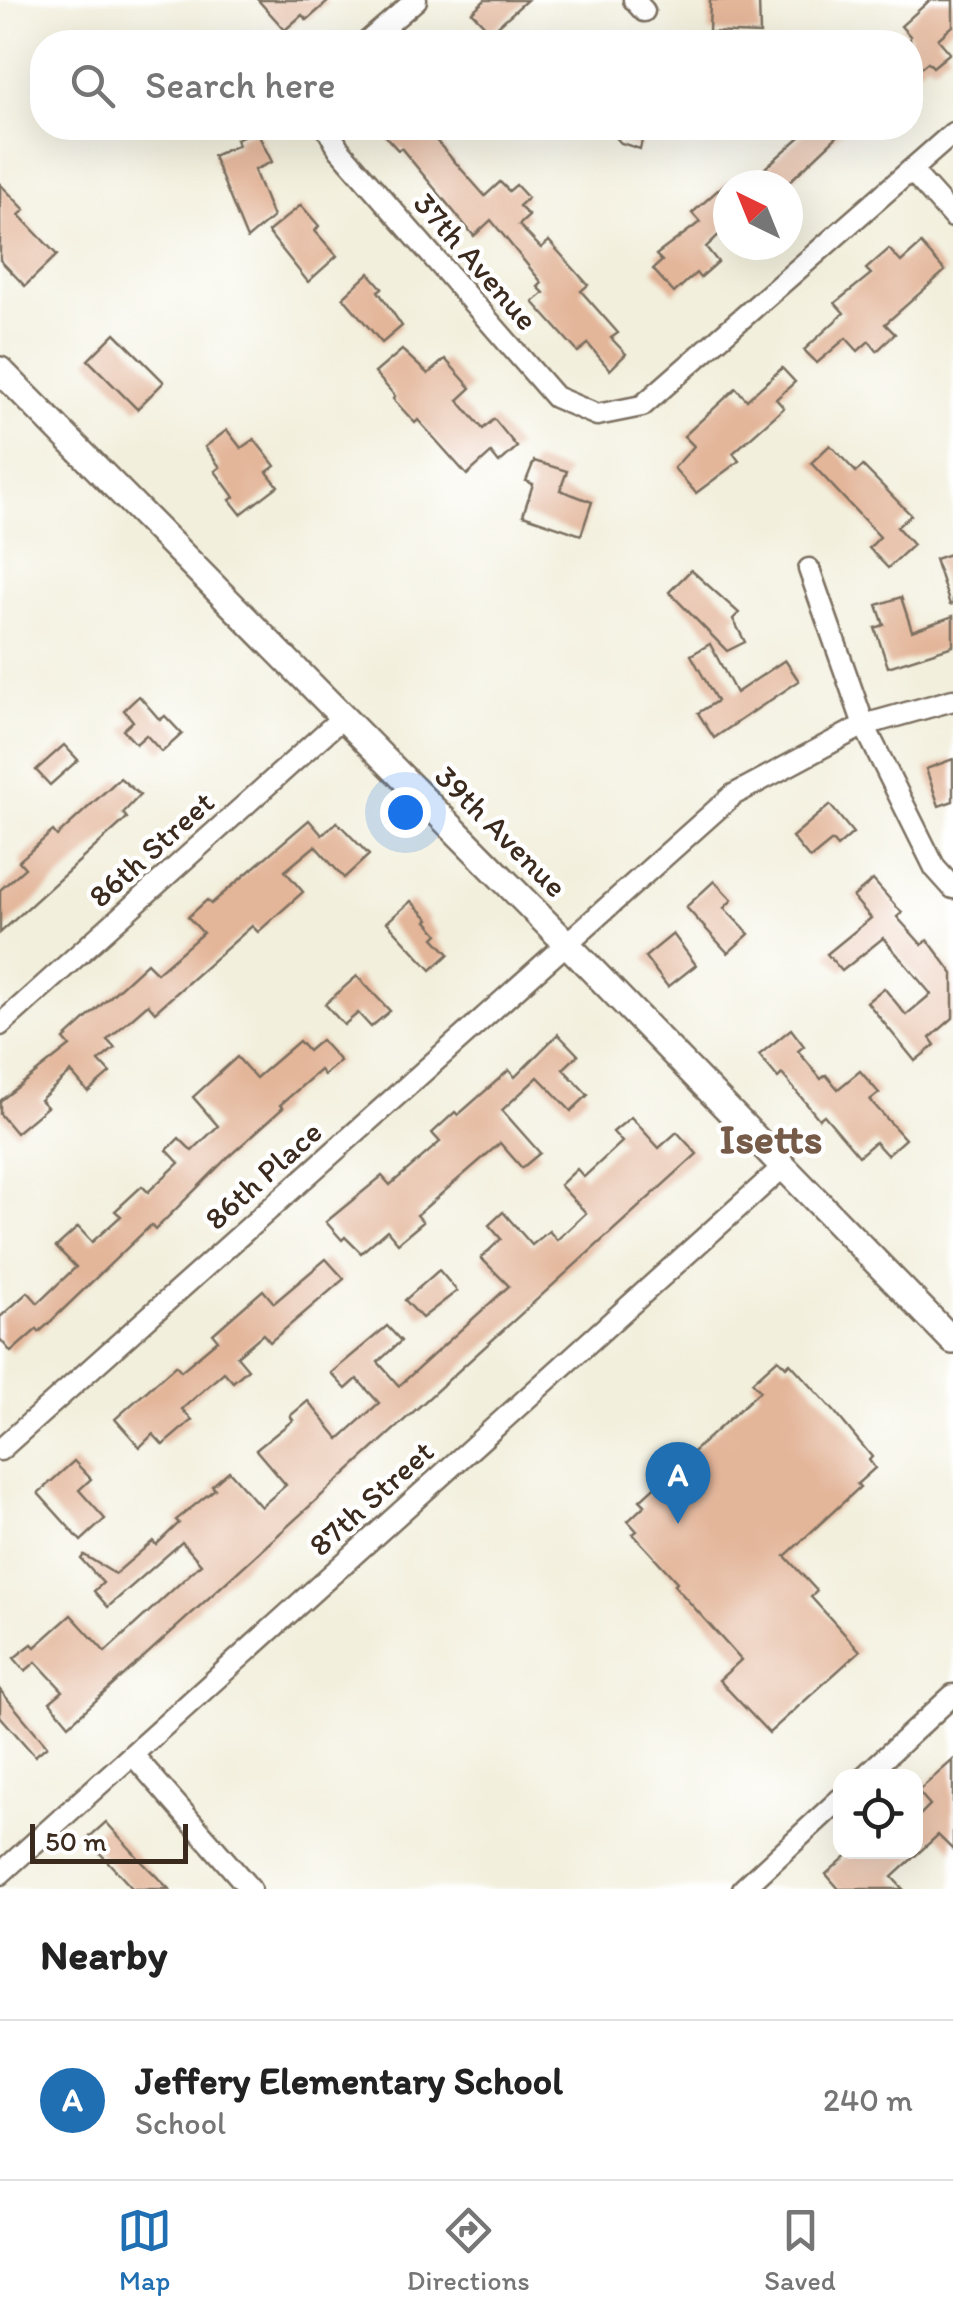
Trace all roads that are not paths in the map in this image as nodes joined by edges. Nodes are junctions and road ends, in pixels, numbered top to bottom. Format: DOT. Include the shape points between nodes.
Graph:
graph roads {
  1 [pos="416,0"];
  2 [pos="382,30"];
  3 [pos="953,133"];
  4 [pos="333,140"];
  5 [pos="911,170"];
  6 [pos="953,217"];
  7 [pos="0,370"];
  8 [pos="809,569"];
  9 [pos="953,700"];
  10 [pos="343,717"];
  11 [pos="864,726"];
  12 [pos="953,888"];
  13 [pos="567,944"];
  14 [pos="0,1025"];
  15 [pos="782,1167"];
  16 [pos="953,1341"];
  17 [pos="0,1450"];
  18 [pos="953,1695"];
  19 [pos="132,1754"];
  20 [pos="872,1769"];
  21 [pos="833,1805"];
  22 [pos="0,1874"];
  23 [pos="250,1889"];
  24 [pos="743,1889"];
  1 -- 2 [label="street"];
  3 -- 5 [label="street"];
  4 -- 5 [label="street, 37th Avenue" via="555,397 597,415 642,406"];
  5 -- 6 [label="street"];
  7 -- 10 [label="main road, 39th Avenue"];
  8 -- 11 [label="street"];
  9 -- 11 [label="street, 86th Place"];
  10 -- 13 [label="main road, 39th Avenue"];
  10 -- 14 [label="street, 86th Street"];
  11 -- 12 [label="street" via="935,868"];
  11 -- 13 [label="street, 86th Place" via="733,796"];
  13 -- 15 [label="main road, 39th Avenue"];
  13 -- 17 [label="street, 86th Place"];
  15 -- 16 [label="main road, 39th Avenue"];
  15 -- 19 [label="street, 87th Street"];
  18 -- 20 [label="street"];
  19 -- 22 [label="street, 87th Street"];
  19 -- 23 [label="street"];
  21 -- 24 [label="street"];
}
